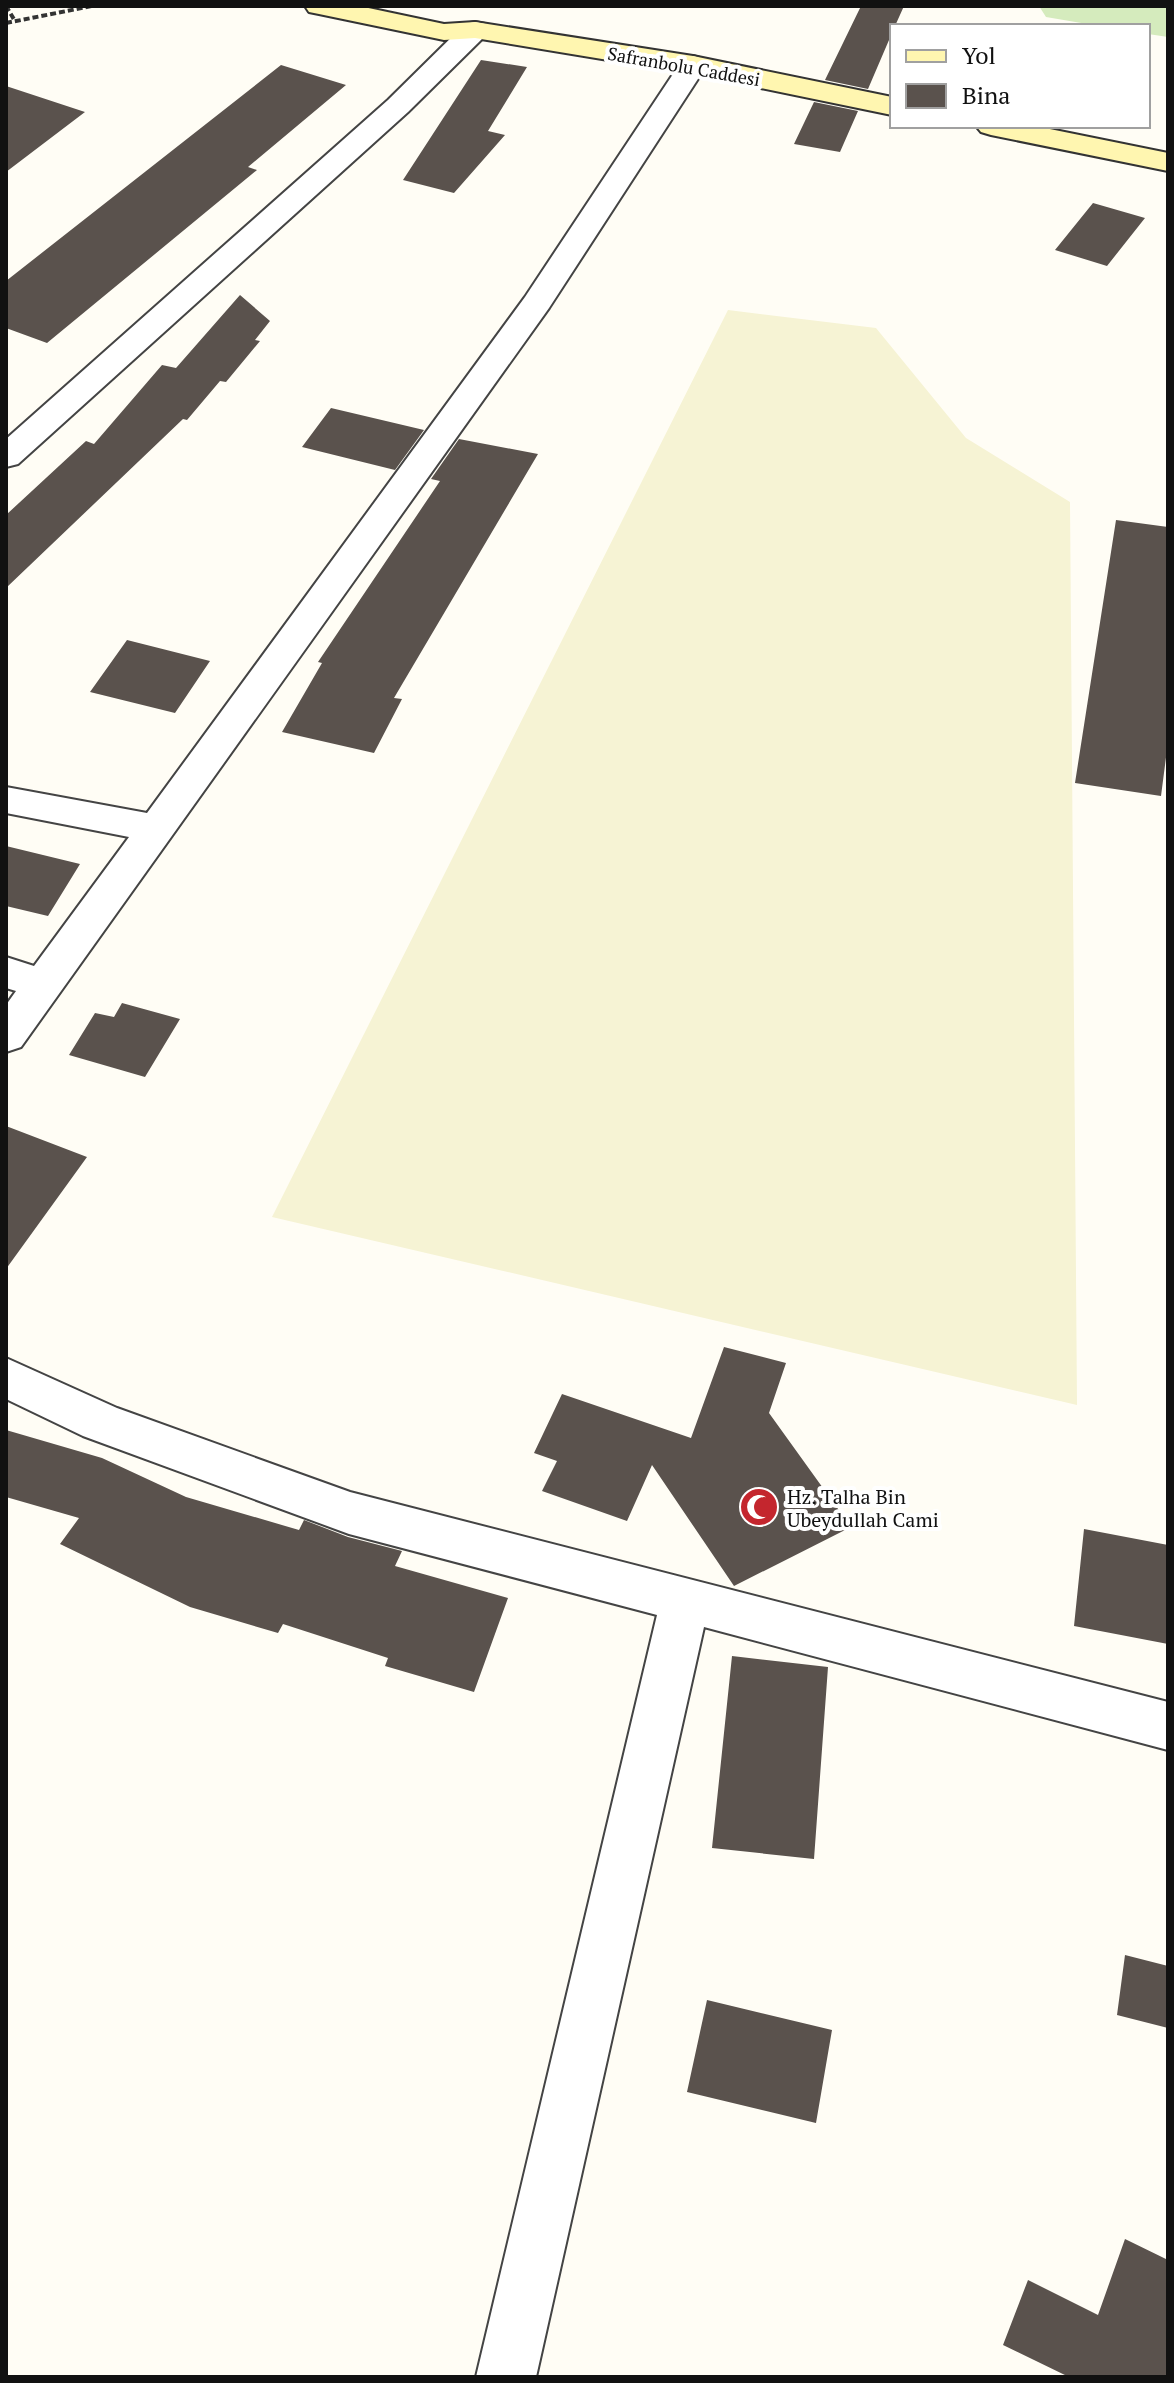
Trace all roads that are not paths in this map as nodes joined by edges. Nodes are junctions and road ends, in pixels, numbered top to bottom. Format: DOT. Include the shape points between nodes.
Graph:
graph roads {
  1 [pos="319,6"];
  2 [pos="407,6"];
  3 [pos="468,18"];
  4 [pos="693,65"];
  5 [pos="890,106"];
  6 [pos="1001,128"];
  7 [pos="1168,162"];
  8 [pos="6,457"];
  9 [pos="6,800"];
  10 [pos="156,828"];
  11 [pos="24,979"];
  12 [pos="6,1036"];
  13 [pos="6,1377"];
  14 [pos="685,1600"];
  15 [pos="1168,1726"];
  16 [pos="506,2377"];
  1 -- 3 [label="street, Safranbolu Caddesi" via="444,32"];
  2 -- 3 [label="street, Safranbolu Caddesi"];
  3 -- 4 [label="street, Safranbolu Caddesi"];
  3 -- 8 [label="street" via="398,106"];
  4 -- 5 [label="street, Safranbolu Caddesi"];
  4 -- 10 [label="street" via="538,301"];
  6 -- 7 [label="street"];
  9 -- 10 [label="street"];
  10 -- 11 [label="street"];
  11 -- 12 [label="street"];
  13 -- 14 [label="street" via="100,1422 349,1513"];
  14 -- 15 [label="street"];
  14 -- 16 [label="street"];
}
